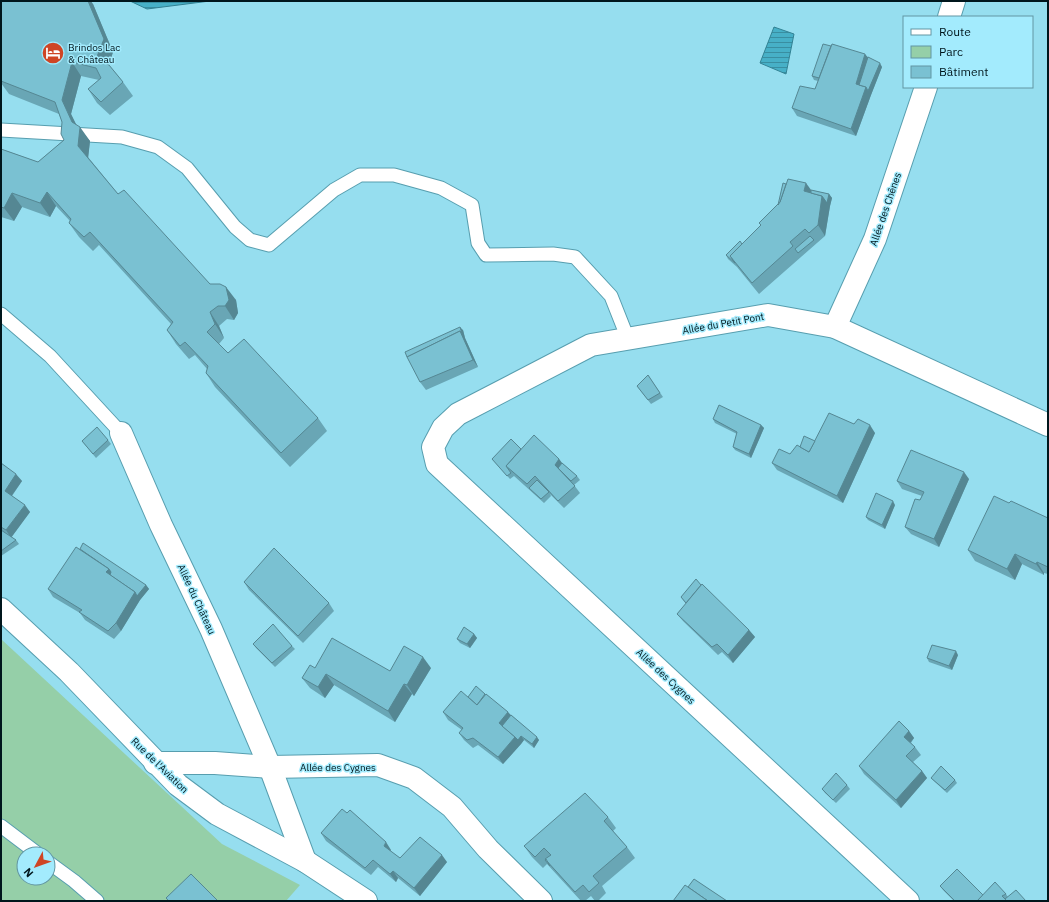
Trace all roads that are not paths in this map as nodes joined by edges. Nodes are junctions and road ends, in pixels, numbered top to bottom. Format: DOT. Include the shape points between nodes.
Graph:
graph roads {
  1 [pos="954,1"];
  2 [pos="949,16"];
  3 [pos="926,88"];
  4 [pos="1,130"];
  5 [pos="1,314"];
  6 [pos="835,327"];
  7 [pos="628,339"];
  8 [pos="1048,425"];
  9 [pos="121,433"];
  10 [pos="433,446"];
  11 [pos="1,609"];
  12 [pos="155,762"];
  13 [pos="270,767"];
  14 [pos="1,826"];
  15 [pos="27,846"];
  16 [pos="305,862"];
  17 [pos="56,868"];
  18 [pos="96,901"];
  19 [pos="366,901"];
  20 [pos="541,901"];
  21 [pos="908,901"];
  1 -- 2 [label="street"];
  3 -- 6 [label="street, Allée des Chênes" via="876,239"];
  4 -- 7 [label="lane" via="122,137 158,147 187,168 235,227 250,240 269,245 334,190 360,176 394,175 440,188 472,205 478,243 486,255 553,254 574,257 611,296"];
  5 -- 9 [label="lane" via="50,356"];
  6 -- 7 [label="street, Allée du Petit Pont" via="768,315"];
  6 -- 8 [label="street, Allée du Petit Pont"];
  7 -- 10 [label="street, Allée du Petit Pont" via="591,345 458,414 443,428"];
  9 -- 13 [label="street, Allée du Château" via="161,525 211,628"];
  10 -- 21 [label="street, Allée des Cygnes" via="437,464"];
  11 -- 12 [label="street, Rue de l'Aviation" via="69,672"];
  12 -- 13 [label="street, Allée des Cygnes"];
  12 -- 16 [label="street, Rue de l'Aviation" via="178,785 217,814"];
  13 -- 16 [label="street, Allée du Château"];
  13 -- 20 [label="street, Allée des Cygnes" via="378,766 414,778 452,807 488,850"];
  14 -- 15 [label="lane"];
  16 -- 19 [label="street, Rue de l'Aviation"];
  17 -- 18 [label="lane"];
}
